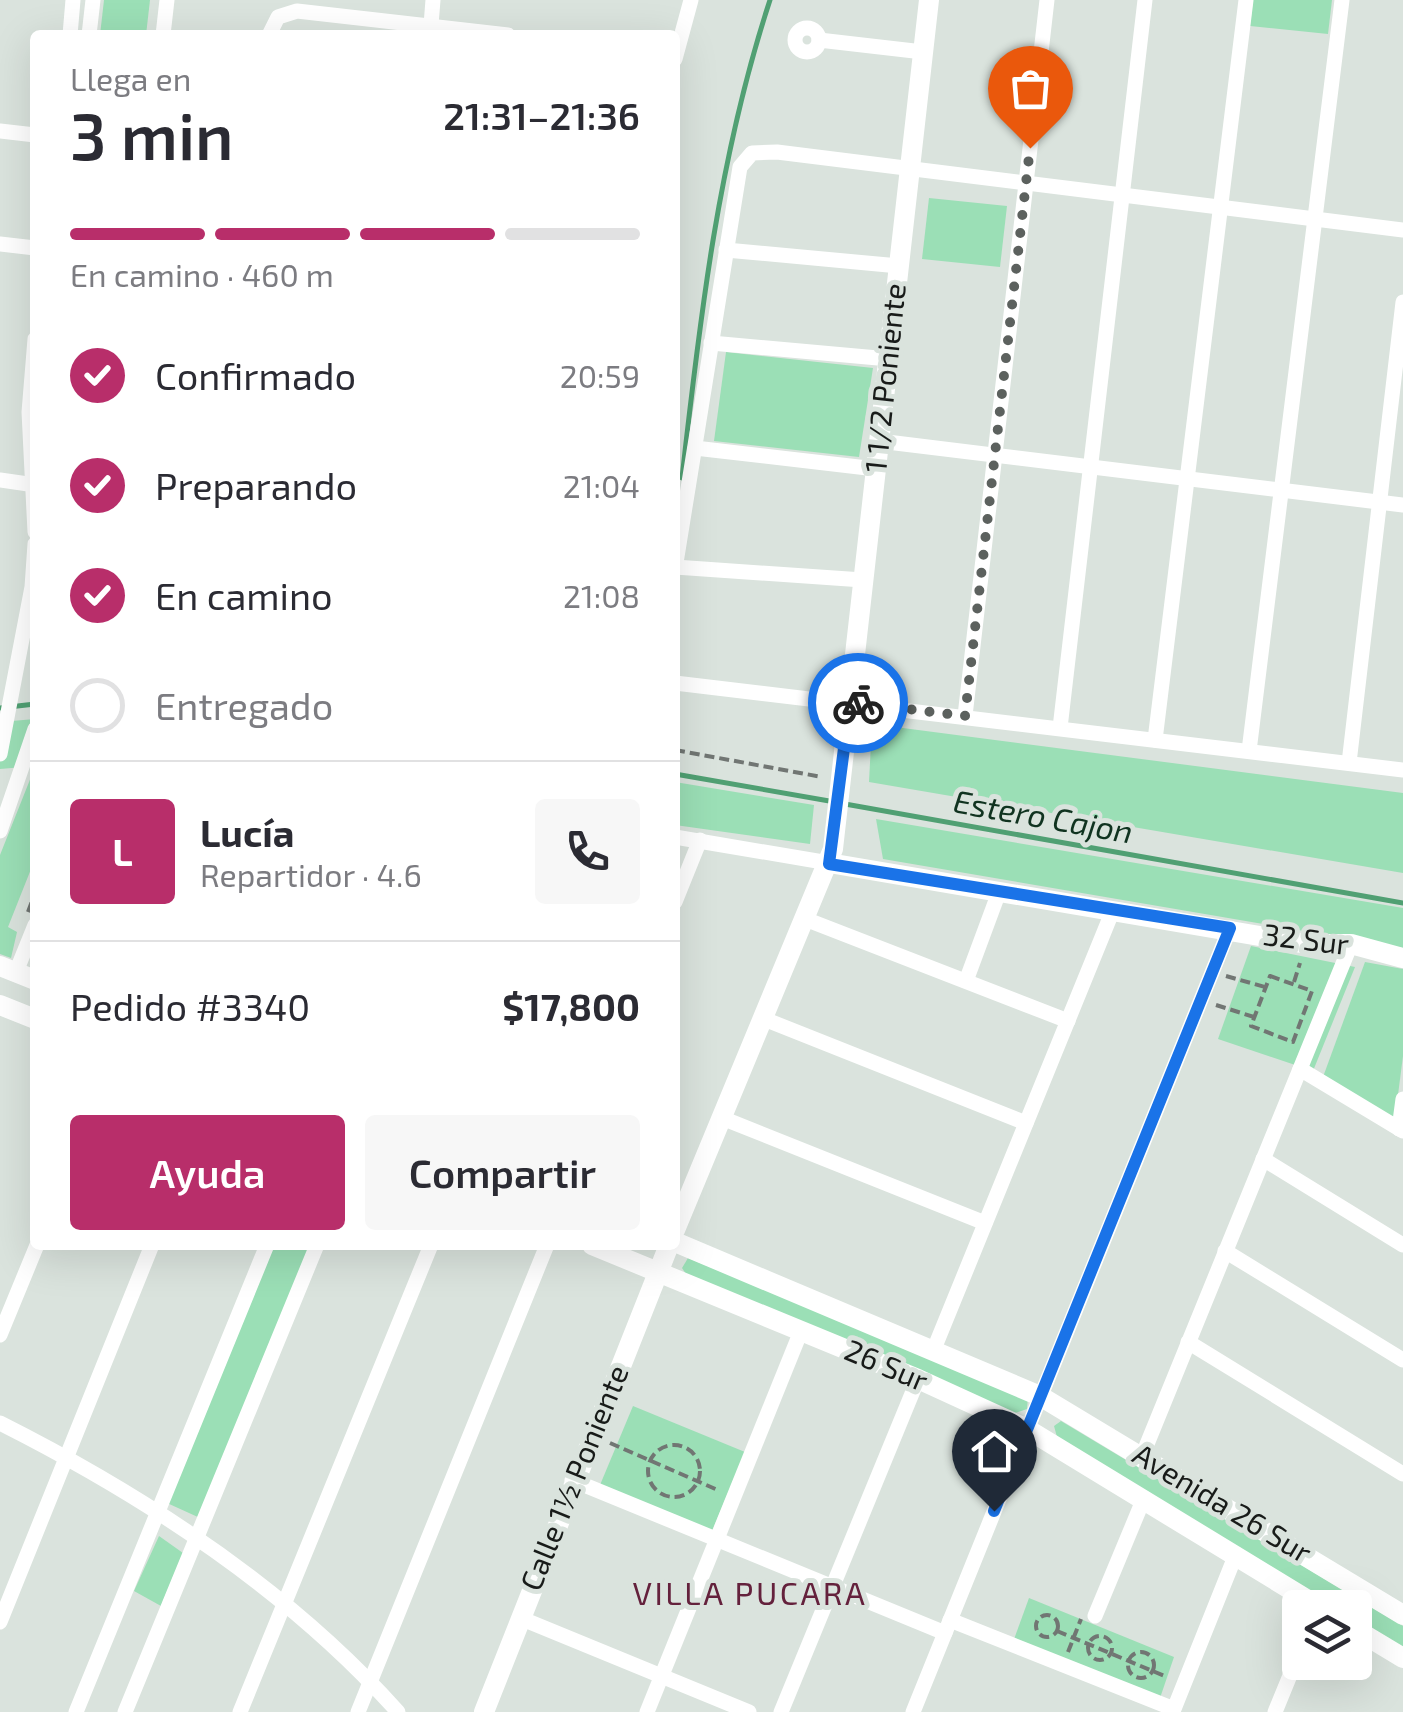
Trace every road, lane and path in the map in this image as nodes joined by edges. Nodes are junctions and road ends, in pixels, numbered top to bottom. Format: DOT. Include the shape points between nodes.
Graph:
graph roads {
  1 [pos="74,0"];
  2 [pos="93,0"];
  3 [pos="167,0"];
  4 [pos="433,0"];
  5 [pos="692,0"];
  6 [pos="929,0"];
  7 [pos="1047,0"];
  8 [pos="1146,0"];
  9 [pos="1246,0"];
  10 [pos="1342,0"];
  11 [pos="369,17"];
  12 [pos="431,25"];
  13 [pos="71,30"];
  14 [pos="90,30"];
  15 [pos="164,30"];
  16 [pos="272,30"];
  17 [pos="368,30"];
  18 [pos="459,30"];
  19 [pos="819,40"];
  20 [pos="680,42"];
  21 [pos="923,52"];
  22 [pos="0,131"];
  23 [pos="30,134"];
  24 [pos="910,169"];
  25 [pos="1026,185"];
  26 [pos="1122,196"];
  27 [pos="1220,208"];
  28 [pos="1315,220"];
  29 [pos="1403,230"];
  30 [pos="0,244"];
  31 [pos="30,247"];
  32 [pos="726,250"];
  33 [pos="899,266"];
  34 [pos="1403,302"];
  35 [pos="711,343"];
  36 [pos="888,359"];
  37 [pos="30,400"];
  38 [pos="30,430"];
  39 [pos="879,441"];
  40 [pos="695,448"];
  41 [pos="995,456"];
  42 [pos="1091,467"];
  43 [pos="876,470"];
  44 [pos="1187,479"];
  45 [pos="0,480"];
  46 [pos="30,484"];
  47 [pos="1281,490"];
  48 [pos="1380,502"];
  49 [pos="1403,505"];
  50 [pos="680,538"];
  51 [pos="680,568"];
  52 [pos="863,580"];
  53 [pos="30,581"];
  54 [pos="680,684"];
  55 [pos="850,702"];
  56 [pos="965,716"];
  57 [pos="1060,728"];
  58 [pos="1156,740"];
  59 [pos="2,745"];
  60 [pos="30,745"];
  61 [pos="680,751"];
  62 [pos="1248,751"];
  63 [pos="1349,763"];
  64 [pos="1403,770"];
  65 [pos="822,788"];
  66 [pos="0,831"];
  67 [pos="680,837"];
  68 [pos="700,840"];
  69 [pos="829,864"];
  70 [pos="680,890"];
  71 [pos="999,892"];
  72 [pos="1113,910"];
  73 [pos="806,919"];
  74 [pos="1230,928"];
  75 [pos="30,938"];
  76 [pos="1306,944"];
  77 [pos="1351,944"];
  78 [pos="1403,958"];
  79 [pos="17,972"];
  80 [pos="1212,972"];
  81 [pos="966,981"];
  82 [pos="1293,984"];
  83 [pos="1265,988"];
  84 [pos="1200,1000"];
  85 [pos="0,1005"];
  86 [pos="1254,1017"];
  87 [pos="30,1018"];
  88 [pos="764,1019"];
  89 [pos="1068,1021"];
  90 [pos="1300,1069"];
  91 [pos="1403,1100"];
  92 [pos="722,1118"];
  93 [pos="1026,1123"];
  94 [pos="1401,1130"];
  95 [pos="1263,1159"];
  96 [pos="680,1218"];
  97 [pos="984,1224"];
  98 [pos="680,1246"];
  99 [pos="1403,1246"];
  100 [pos="34,1250"];
  101 [pos="150,1250"];
  102 [pos="265,1250"];
  103 [pos="314,1250"];
  104 [pos="430,1250"];
  105 [pos="545,1250"];
  106 [pos="605,1250"];
  107 [pos="669,1250"];
  108 [pos="1226,1251"];
  109 [pos="659,1270"];
  110 [pos="800,1331"];
  111 [pos="0,1335"];
  112 [pos="1188,1342"];
  113 [pos="934,1349"];
  114 [pos="1403,1360"];
  115 [pos="918,1378"];
  116 [pos="1040,1396"];
  117 [pos="0,1423"];
  118 [pos="1027,1429"];
  119 [pos="591,1434"];
  120 [pos="1143,1454"];
  121 [pos="67,1457"];
  122 [pos="649,1461"];
  123 [pos="1403,1474"];
  124 [pos="572,1480"];
  125 [pos="698,1481"];
  126 [pos="734,1496"];
  127 [pos="1144,1498"];
  128 [pos="159,1512"];
  129 [pos="196,1538"];
  130 [pos="716,1540"];
  131 [pos="1236,1554"];
  132 [pos="832,1587"];
  133 [pos="1292,1590"];
  134 [pos="282,1605"];
  135 [pos="1403,1614"];
  136 [pos="520,1618"];
  137 [pos="1088,1618"];
  138 [pos="0,1622"];
  139 [pos="947,1626"];
  140 [pos="1057,1631"];
  141 [pos="1073,1638"];
  142 [pos="1372,1639"];
  143 [pos="1088,1644"];
  144 [pos="1111,1654"];
  145 [pos="1403,1658"];
  146 [pos="1128,1661"];
  147 [pos="1064,1662"];
  148 [pos="1152,1670"];
  149 [pos="662,1676"];
  150 [pos="1168,1677"];
  151 [pos="370,1680"];
  152 [pos="1288,1680"];
  153 [pos="76,1712"];
  154 [pos="125,1712"];
  155 [pos="240,1712"];
  156 [pos="358,1712"];
  157 [pos="398,1712"];
  158 [pos="484,1712"];
  159 [pos="647,1712"];
  160 [pos="750,1712"];
  161 [pos="781,1712"];
  162 [pos="913,1712"];
  163 [pos="1275,1712"];
  1 -- 13 [label="street"];
  2 -- 14 [label="street"];
  3 -- 15 [label="street"];
  4 -- 12 [label="street"];
  5 -- 20 [label="street"];
  6 -- 21 [label="street, 1 1/2 Poniente"];
  7 -- 25 [label="street"];
  8 -- 26 [label="street"];
  9 -- 27 [label="street"];
  10 -- 28 [label="street"];
  11 -- 12 [label="street"];
  11 -- 16 [label="street" via="297,11 278,17"];
  11 -- 17 [label="street"];
  12 -- 18 [label="street"];
  19 -- 21 [label="street"];
  21 -- 24 [label="street, 1 1/2 Poniente"];
  22 -- 23 [label="street"];
  24 -- 25 [label="street"];
  24 -- 32 [label="street" via="762,150 740,167"];
  24 -- 33 [label="street, 1 1/2 Poniente"];
  25 -- 26 [label="street"];
  25 -- 41 [label="street"];
  26 -- 27 [label="street"];
  26 -- 42 [label="street"];
  27 -- 28 [label="street"];
  27 -- 44 [label="street"];
  28 -- 29 [label="street"];
  28 -- 47 [label="street"];
  30 -- 31 [label="street"];
  32 -- 33 [label="street"];
  32 -- 35 [label="street"];
  33 -- 36 [label="street, 1 1/2 Poniente"];
  34 -- 48 [label="street"];
  35 -- 36 [label="street"];
  35 -- 40 [label="street"];
  36 -- 39 [label="street, 1 1/2 Poniente"];
  37 -- 38 [label="street"];
  39 -- 41 [label="street"];
  39 -- 43 [label="street, 1 1/2 Poniente"];
  40 -- 43 [label="street"];
  40 -- 50 [label="street"];
  41 -- 42 [label="street"];
  41 -- 56 [label="street"];
  42 -- 44 [label="street"];
  42 -- 57 [label="street"];
  43 -- 52 [label="street, 1 1/2 Poniente"];
  44 -- 47 [label="street"];
  44 -- 58 [label="street"];
  45 -- 46 [label="street"];
  47 -- 48 [label="street"];
  47 -- 62 [label="street"];
  48 -- 49 [label="street"];
  48 -- 63 [label="street"];
  51 -- 52 [label="street"];
  52 -- 55 [label="street, 1 1/2 Poniente"];
  53 -- 59 [label="street"];
  54 -- 55 [label="street"];
  55 -- 56 [label="street"];
  55 -- 69 [label="street, 1 1/2 Poniente"];
  56 -- 57 [label="street"];
  57 -- 58 [label="street"];
  58 -- 62 [label="street"];
  60 -- 66 [label="street"];
  61 -- 65 [label="path" via="822,777"];
  62 -- 63 [label="street"];
  63 -- 64 [label="street"];
  67 -- 68 [label="street, 32 Sur"];
  68 -- 69 [label="street, 32 Sur"];
  68 -- 70 [label="street"];
  69 -- 71 [label="street, 32 Sur"];
  69 -- 73 [label="street"];
  71 -- 72 [label="street, 32 Sur"];
  71 -- 81 [label="street"];
  72 -- 74 [label="street, 32 Sur"];
  72 -- 89 [label="street"];
  73 -- 81 [label="street"];
  73 -- 88 [label="street"];
  74 -- 76 [label="street, 32 Sur"];
  74 -- 80 [label="street"];
  75 -- 79 [label="street"];
  76 -- 77 [label="street, 32 Sur"];
  76 -- 82 [label="path"];
  77 -- 78 [label="street, 32 Sur"];
  77 -- 90 [label="street"];
  80 -- 83 [label="path"];
  80 -- 84 [label="street"];
  81 -- 89 [label="street"];
  82 -- 83 [label="path" via="1270,976"];
  82 -- 86 [label="path" via="1312,991 1293,1042 1251,1026"];
  83 -- 86 [label="path"];
  84 -- 86 [label="path"];
  84 -- 116 [label="street"];
  85 -- 87 [label="street"];
  88 -- 92 [label="street"];
  88 -- 93 [label="street"];
  89 -- 93 [label="street"];
  90 -- 94 [label="street"];
  90 -- 95 [label="street"];
  91 -- 94 [label="street"];
  92 -- 96 [label="street"];
  92 -- 97 [label="street"];
  93 -- 97 [label="street"];
  95 -- 99 [label="street"];
  95 -- 108 [label="street"];
  97 -- 113 [label="street"];
  98 -- 113 [label="street, 26 Sur"];
  100 -- 111 [label="street"];
  101 -- 121 [label="street"];
  102 -- 128 [label="street"];
  103 -- 129 [label="street"];
  104 -- 134 [label="street"];
  105 -- 151 [label="street"];
  106 -- 109 [label="street, 26 Sur"];
  107 -- 109 [label="street, Calle 1½ Poniente"];
  108 -- 112 [label="street"];
  108 -- 114 [label="street"];
  109 -- 110 [label="street, 26 Sur"];
  109 -- 119 [label="street, Calle 1½ Poniente"];
  110 -- 115 [label="street, 26 Sur"];
  110 -- 126 [label="street"];
  112 -- 120 [label="street"];
  112 -- 123 [label="street"];
  113 -- 116 [label="street, 26 Sur"];
  115 -- 118 [label="street, 26 Sur"];
  115 -- 132 [label="street"];
  116 -- 118 [label="street"];
  116 -- 120 [label="street, Avenida 26 Sur"];
  117 -- 121 [label="street"];
  118 -- 127 [label="street, 26 Sur"];
  118 -- 139 [label="street"];
  119 -- 122 [label="path"];
  119 -- 124 [label="street, Calle 1½ Poniente"];
  120 -- 135 [label="street, Avenida 26 Sur"];
  121 -- 128 [label="street"];
  121 -- 138 [label="street"];
  122 -- 125 [label="path"];
  122 -- 125 [label="path" via="649,1480 666,1496 685,1495"];
  122 -- 125 [label="path" via="666,1446 681,1446 697,1458"];
  124 -- 130 [label="street"];
  124 -- 136 [label="street, Calle 1½ Poniente"];
  125 -- 126 [label="path"];
  126 -- 130 [label="street"];
  127 -- 131 [label="street, 26 Sur"];
  127 -- 137 [label="street"];
  128 -- 129 [label="street"];
  128 -- 153 [label="street"];
  129 -- 134 [label="street"];
  129 -- 154 [label="street"];
  130 -- 132 [label="street"];
  130 -- 149 [label="street"];
  131 -- 133 [label="street, 26 Sur"];
  131 -- 139 [label="street" via="1174,1709"];
  132 -- 139 [label="street"];
  132 -- 161 [label="street"];
  134 -- 151 [label="street"];
  134 -- 155 [label="street"];
  136 -- 149 [label="street"];
  136 -- 158 [label="street, Calle 1½ Poniente"];
  137 -- 141 [label="path"];
  139 -- 162 [label="street"];
  140 -- 140 [label="path" via="1042,1636 1036,1621 1051,1615"];
  140 -- 141 [label="path"];
  141 -- 143 [label="path"];
  141 -- 147 [label="path"];
  142 -- 145 [label="street"];
  143 -- 144 [label="path"];
  143 -- 144 [label="path" via="1093,1659"];
  143 -- 144 [label="path" via="1105,1637"];
  144 -- 146 [label="path"];
  146 -- 148 [label="path"];
  146 -- 148 [label="path" via="1137,1678"];
  146 -- 148 [label="path" via="1145,1653"];
  148 -- 150 [label="path"];
  149 -- 159 [label="street"];
  149 -- 160 [label="street"];
  151 -- 156 [label="street"];
  151 -- 157 [label="street"];
  152 -- 163 [label="street"];
}
